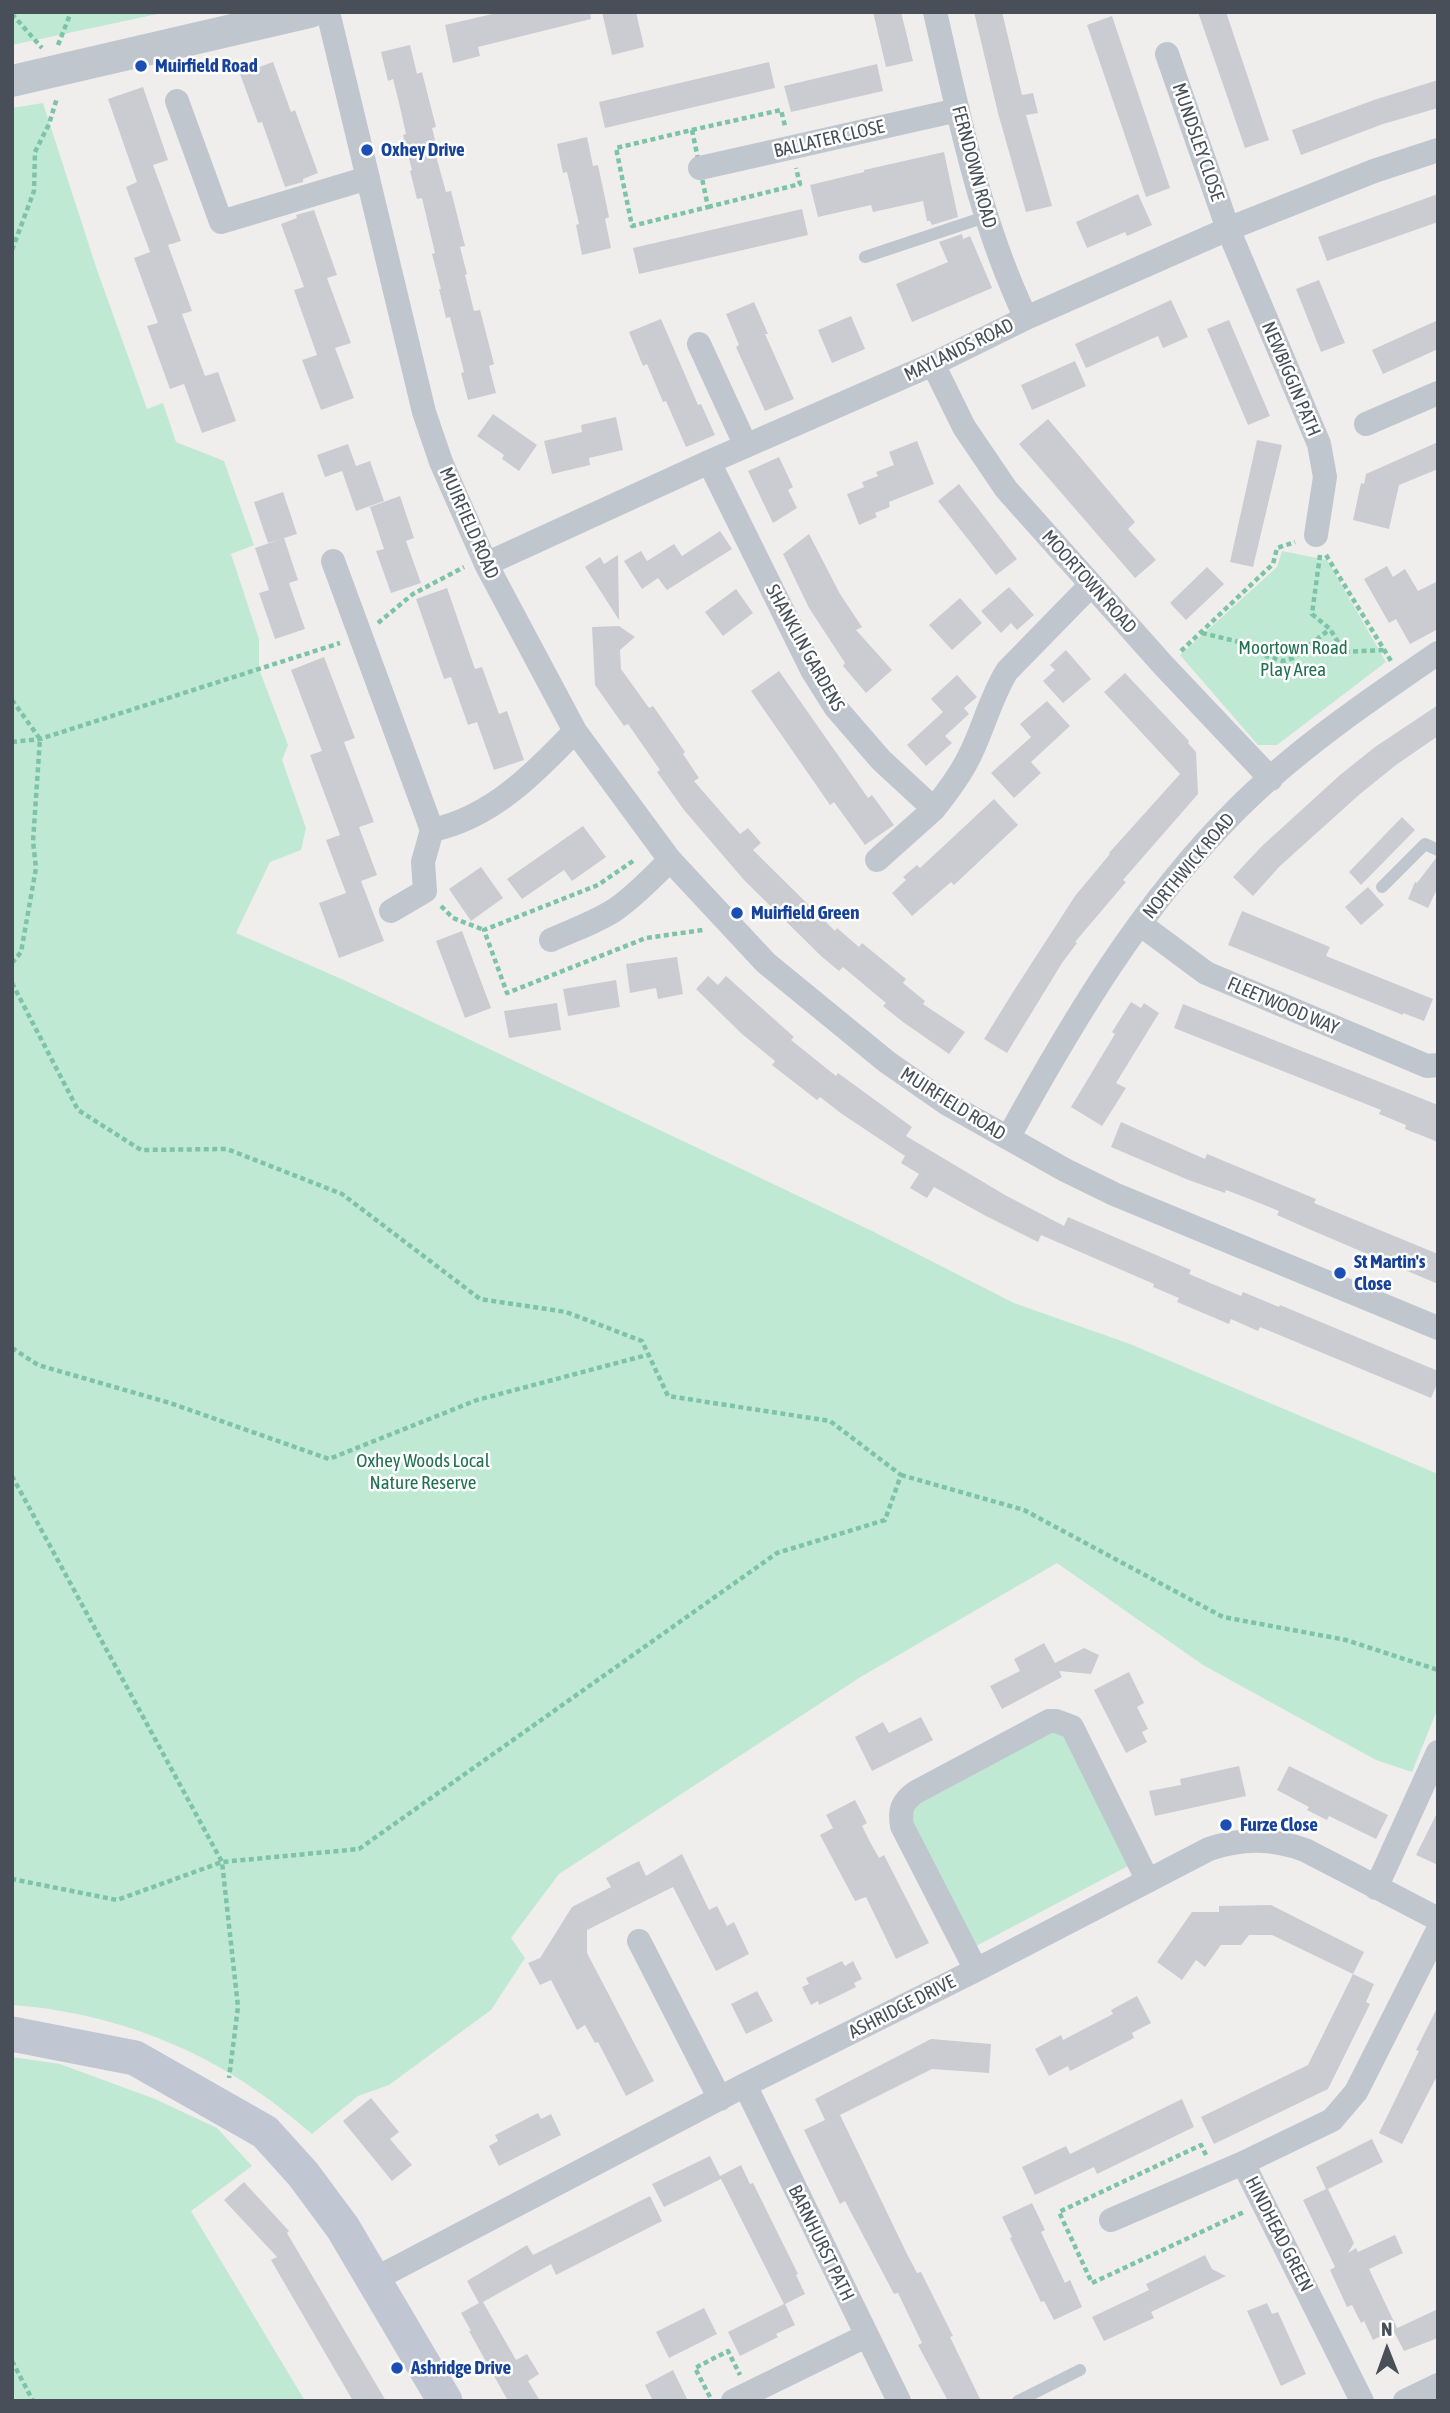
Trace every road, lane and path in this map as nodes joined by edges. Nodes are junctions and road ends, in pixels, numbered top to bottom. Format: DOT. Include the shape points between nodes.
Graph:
graph roads {
  1 [pos="71,12"];
  2 [pos="310,12"];
  3 [pos="328,12"];
  4 [pos="935,12"];
  5 [pos="12,14"];
  6 [pos="1167,54"];
  7 [pos="62,71"];
  8 [pos="12,81"];
  9 [pos="177,101"];
  10 [pos="958,110"];
  11 [pos="1438,150"];
  12 [pos="701,168"];
  13 [pos="368,178"];
  14 [pos="985,217"];
  15 [pos="1228,229"];
  16 [pos="12,250"];
  17 [pos="865,257"];
  18 [pos="1026,318"];
  19 [pos="699,344"];
  20 [pos="933,365"];
  21 [pos="1438,393"];
  22 [pos="1366,424"];
  23 [pos="746,446"];
  24 [pos="709,462"];
  25 [pos="1316,535"];
  26 [pos="333,561"];
  27 [pos="486,564"];
  28 [pos="1091,585"];
  29 [pos="1330,629"];
  30 [pos="1201,633"];
  31 [pos="360,637"];
  32 [pos="1384,650"];
  33 [pos="1438,653"];
  34 [pos="1164,666"];
  35 [pos="1402,678"];
  36 [pos="12,700"];
  37 [pos="575,731"];
  38 [pos="40,739"];
  39 [pos="12,742"];
  40 [pos="1270,779"];
  41 [pos="934,809"];
  42 [pos="432,830"];
  43 [pos="1438,850"];
  44 [pos="670,860"];
  45 [pos="877,860"];
  46 [pos="1381,887"];
  47 [pos="425,891"];
  48 [pos="391,911"];
  49 [pos="1140,923"];
  50 [pos="484,930"];
  51 [pos="551,940"];
  52 [pos="12,963"];
  53 [pos="12,984"];
  54 [pos="1438,1065"];
  55 [pos="1008,1138"];
  56 [pos="1438,1328"];
  57 [pos="12,1348"];
  58 [pos="647,1355"];
  59 [pos="901,1475"];
  60 [pos="12,1476"];
  61 [pos="1438,1670"];
  62 [pos="1438,1752"];
  63 [pos="222,1862"];
  64 [pos="12,1879"];
  65 [pos="1148,1881"];
  66 [pos="1376,1888"];
  67 [pos="1438,1919"];
  68 [pos="1438,1930"];
  69 [pos="639,1941"];
  70 [pos="976,1970"];
  71 [pos="12,2034"];
  72 [pos="745,2085"];
  73 [pos="720,2099"];
  74 [pos="225,2109"];
  75 [pos="1243,2163"];
  76 [pos="1111,2221"];
  77 [pos="375,2279"];
  78 [pos="866,2336"];
  79 [pos="12,2361"];
  80 [pos="1080,2370"];
  81 [pos="1438,2385"];
  82 [pos="741,2397"];
  83 [pos="33,2401"];
  84 [pos="445,2401"];
  85 [pos="712,2401"];
  86 [pos="899,2401"];
  87 [pos="1018,2401"];
  88 [pos="1362,2401"];
  89 [pos="1405,2401"];
  1 -- 7 [label="path" via="58,44"];
  2 -- 7 [label="street"];
  3 -- 13 [label="street, MUIRFIELD ROAD"];
  4 -- 10 [label="street, FERNDOWN ROAD"];
  5 -- 7 [label="path"];
  6 -- 15 [label="street, MUNDSLEY CLOSE"];
  7 -- 8 [label="street"];
  7 -- 16 [label="path" via="49,124 36,152 34,191"];
  9 -- 13 [label="street" via="221,222"];
  10 -- 12 [label="street, BALLATER CLOSE"];
  10 -- 14 [label="street, FERNDOWN ROAD"];
  11 -- 15 [label="street, MAYLANDS ROAD"];
  12 -- 12 [label="path" via="692,130 616,148 632,226 708,207"];
  13 -- 27 [label="street, MUIRFIELD ROAD" via="424,412"];
  14 -- 17 [label="lane"];
  14 -- 18 [label="street, FERNDOWN ROAD"];
  15 -- 18 [label="street, MAYLANDS ROAD"];
  15 -- 25 [label="street, NEWBIGGIN PATH" via="1319,444 1325,477"];
  18 -- 20 [label="street, MAYLANDS ROAD"];
  19 -- 23 [label="street"];
  20 -- 23 [label="street, MAYLANDS ROAD"];
  20 -- 28 [label="street, MOORTOWN ROAD" via="982,456"];
  21 -- 22 [label="street"];
  23 -- 24 [label="street, MAYLANDS ROAD"];
  24 -- 27 [label="street, MAYLANDS ROAD"];
  24 -- 41 [label="street, SHANKLIN GARDENS" via="812,670 836,708 881,760"];
  25 -- 30 [label="path" via="1278,548 1273,564"];
  26 -- 31 [label="street"];
  27 -- 31 [label="path" via="459,568 425,587"];
  27 -- 37 [label="street, MUIRFIELD ROAD"];
  28 -- 34 [label="street, MOORTOWN ROAD"];
  28 -- 41 [label="street" via="1007,671 958,778"];
  29 -- 30 [label="path" via="1293,659 1283,661 1266,656 1256,646"];
  29 -- 32 [label="path" via="1344,652"];
  29 -- 32 [label="path" via="1312,614 1321,546"];
  30 -- 34 [label="path"];
  31 -- 38 [label="path"];
  31 -- 42 [label="street"];
  32 -- 35 [label="path"];
  33 -- 35 [label="street, NORTHWICK ROAD"];
  34 -- 40 [label="street, MOORTOWN ROAD"];
  35 -- 40 [label="street, NORTHWICK ROAD" via="1337,723"];
  36 -- 38 [label="path"];
  37 -- 42 [label="street" via="517,788 453,825"];
  37 -- 44 [label="street, MUIRFIELD ROAD"];
  38 -- 39 [label="path"];
  38 -- 52 [label="path" via="33,841 36,868 20,952"];
  40 -- 49 [label="street, NORTHWICK ROAD" via="1203,846"];
  41 -- 45 [label="street"];
  42 -- 47 [label="street" via="423,862"];
  43 -- 46 [label="lane" via="1425,844"];
  44 -- 51 [label="street" via="616,909"];
  44 -- 55 [label="street, MUIRFIELD ROAD" via="766,963 821,1009 946,1103"];
  47 -- 48 [label="street"];
  47 -- 50 [label="path" via="453,918"];
  49 -- 54 [label="street, FLEETWOOD WAY" via="1206,973 1427,1066"];
  49 -- 55 [label="street, NORTHWICK ROAD" via="1057,1049"];
  53 -- 59 [label="path" via="78,1110 141,1150 227,1149 342,1194 480,1299 566,1312 642,1341 668,1396 830,1421"];
  55 -- 56 [label="street, MUIRFIELD ROAD" via="1114,1194"];
  57 -- 58 [label="path" via="38,1366 170,1404 329,1459 477,1400"];
  59 -- 61 [label="path" via="1024,1510 1223,1617 1346,1640"];
  59 -- 63 [label="path" via="885,1520 777,1553 359,1849"];
  60 -- 63 [label="path"];
  62 -- 66 [label="street"];
  63 -- 64 [label="path" via="117,1900"];
  63 -- 74 [label="path" via="238,2007"];
  65 -- 66 [label="street, ASHRIDGE DRIVE" via="1209,1849 1266,1840 1305,1850"];
  65 -- 70 [label="street, ASHRIDGE DRIVE"];
  65 -- 70 [label="street" via="1072,1727 1049,1721 916,1792 902,1807 902,1826"];
  66 -- 67 [label="street, ASHRIDGE DRIVE"];
  68 -- 75 [label="street, HINDHEAD GREEN" via="1348,2102 1332,2120"];
  69 -- 73 [label="street"];
  70 -- 72 [label="street, ASHRIDGE DRIVE"];
  71 -- 74 [label="main road" via="135,2058"];
  72 -- 73 [label="street, ASHRIDGE DRIVE"];
  72 -- 78 [label="street, BARNHURST PATH"];
  73 -- 77 [label="street, ASHRIDGE DRIVE"];
  74 -- 77 [label="main road" via="265,2133 303,2174"];
  75 -- 76 [label="street"];
  75 -- 88 [label="street, HINDHEAD GREEN"];
  77 -- 84 [label="main road"];
  78 -- 82 [label="street"];
  78 -- 86 [label="street, BARNHURST PATH"];
  79 -- 83 [label="path"];
  80 -- 87 [label="lane"];
  81 -- 89 [label="street"];
  82 -- 85 [label="path" via="728,2351 695,2368"];
}
